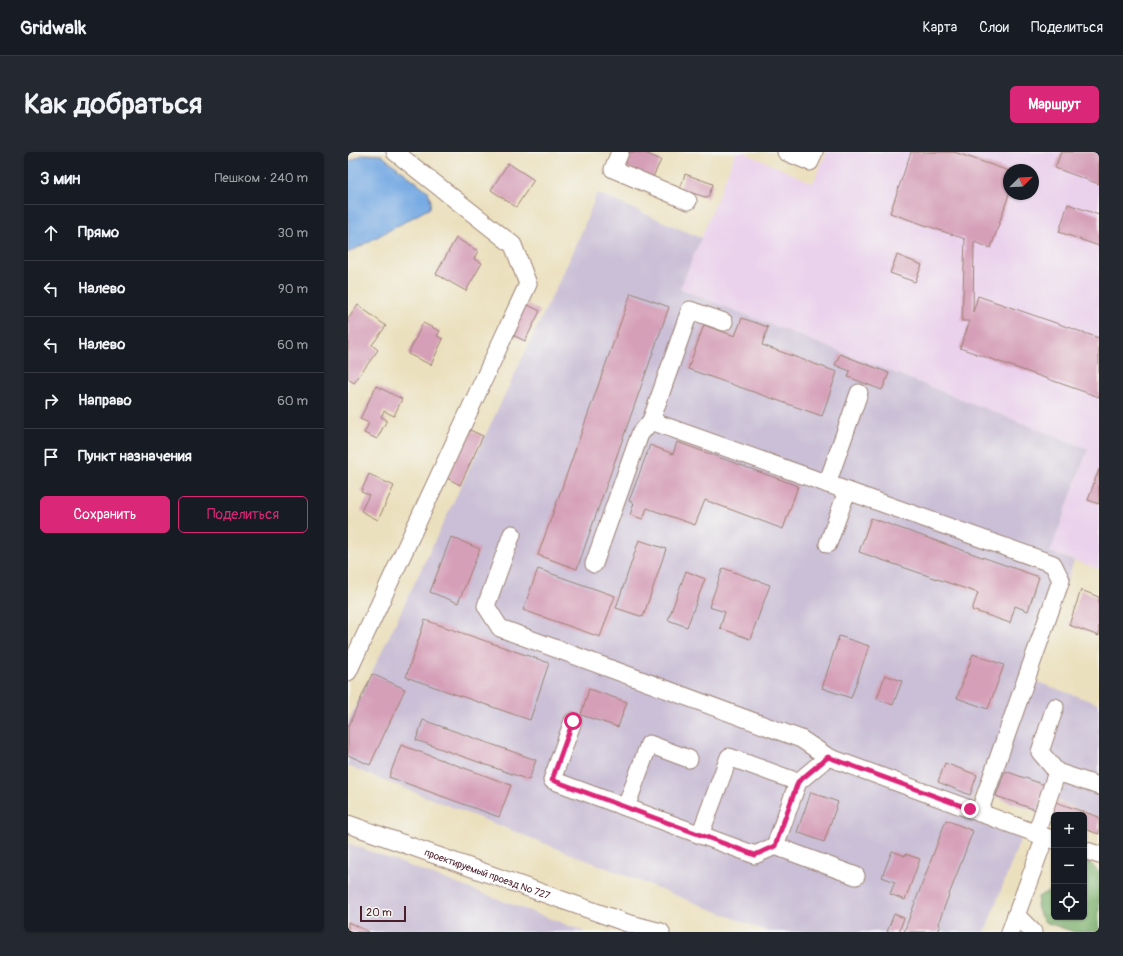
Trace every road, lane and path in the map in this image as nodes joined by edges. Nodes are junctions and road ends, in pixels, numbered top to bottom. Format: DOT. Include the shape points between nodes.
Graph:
graph roads {
  1 [pos="395,152"];
  2 [pos="620,152"];
  3 [pos="786,152"];
  4 [pos="814,152"];
  5 [pos="688,201"];
  6 [pos="724,322"];
  7 [pos="859,393"];
  8 [pos="651,421"];
  9 [pos="827,484"];
  10 [pos="847,491"];
  11 [pos="512,534"];
  12 [pos="828,544"];
  13 [pos="594,564"];
  14 [pos="348,672"];
  15 [pos="1056,707"];
  16 [pos="573,721"];
  17 [pos="828,757"];
  18 [pos="689,759"];
  19 [pos="1057,772"];
  20 [pos="798,782"];
  21 [pos="1099,786"];
  22 [pos="626,808"];
  23 [pos="979,813"];
  24 [pos="348,824"];
  25 [pos="700,835"];
  26 [pos="1045,837"];
  27 [pos="775,846"];
  28 [pos="1087,851"];
  29 [pos="1099,855"];
  30 [pos="856,876"];
  31 [pos="1016,915"];
  32 [pos="661,932"];
  33 [pos="1010,932"];
  34 [pos="1034,932"];
  1 -- 14 [label="street" via="513,245 528,284"];
  2 -- 5 [label="street" via="613,169"];
  3 -- 4 [label="street" via="810,162"];
  6 -- 8 [label="street" via="690,310"];
  7 -- 9 [label="street"];
  8 -- 9 [label="street"];
  8 -- 13 [label="street" via="640,434"];
  9 -- 10 [label="street"];
  10 -- 12 [label="street"];
  10 -- 23 [label="street" via="1053,564 1061,580"];
  11 -- 17 [label="street" via="486,606 500,628 801,739"];
  15 -- 19 [label="street" via="1040,752"];
  16 -- 22 [label="street" via="552,780"];
  17 -- 20 [label="street"];
  17 -- 23 [label="street"];
  18 -- 22 [label="street" via="649,744"];
  19 -- 21 [label="street"];
  19 -- 26 [label="street"];
  20 -- 25 [label="street" via="729,757"];
  20 -- 27 [label="street"];
  22 -- 25 [label="street"];
  23 -- 26 [label="street"];
  24 -- 32 [label="street, проектируемый проезд № 727" via="627,923"];
  25 -- 27 [label="street" via="755,855"];
  26 -- 31 [label="street"];
  27 -- 30 [label="street"];
  28 -- 29 [label="street"];
  31 -- 33 [label="street"];
  31 -- 34 [label="street"];
}
